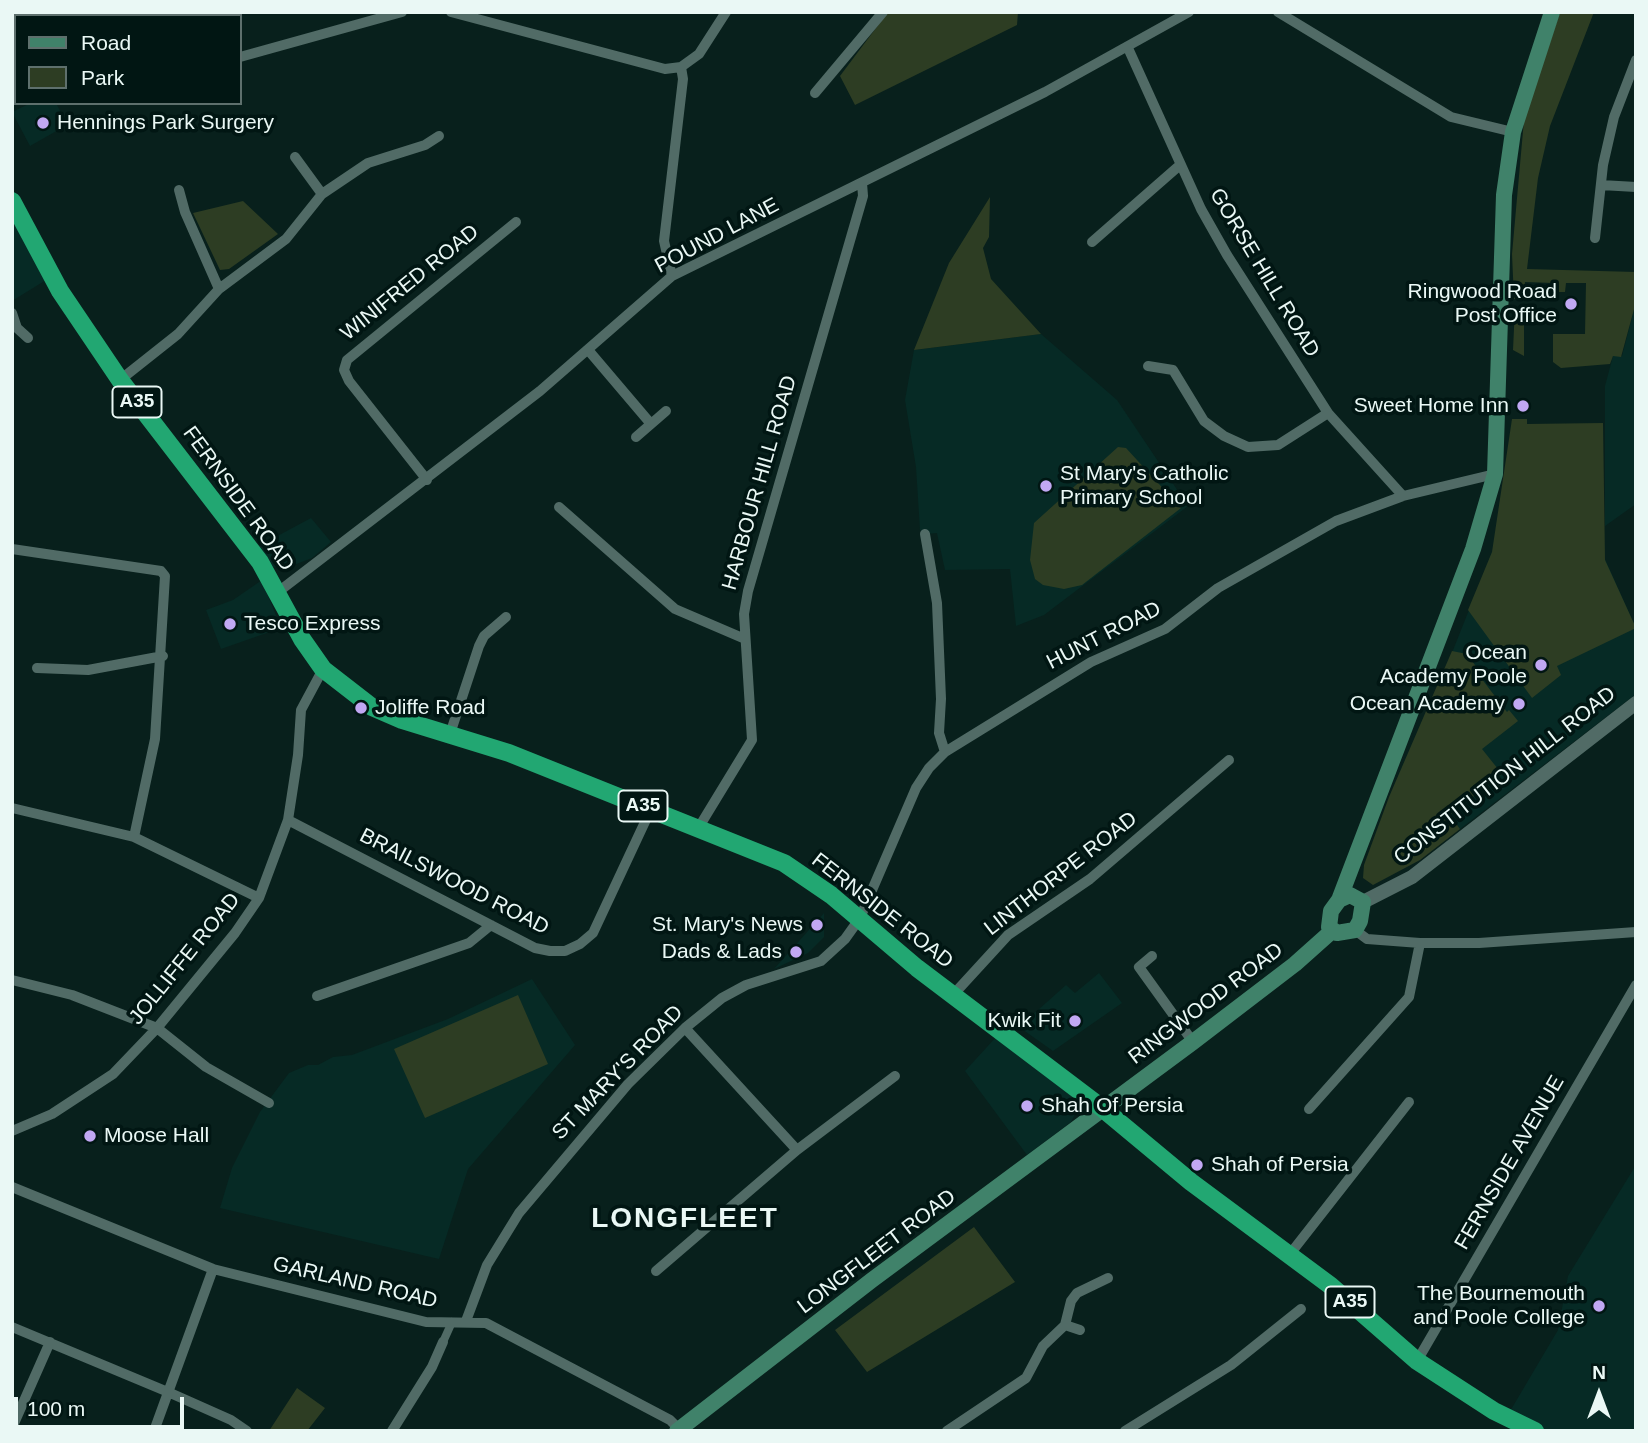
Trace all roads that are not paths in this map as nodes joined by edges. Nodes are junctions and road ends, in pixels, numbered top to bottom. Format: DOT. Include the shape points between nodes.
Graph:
graph roads {
  1 [pos="402,12"];
  2 [pos="451,12"];
  3 [pos="726,12"];
  4 [pos="883,12"];
  5 [pos="1189,12"];
  6 [pos="1278,12"];
  7 [pos="1552,12"];
  8 [pos="1128,48"];
  9 [pos="242,56"];
  10 [pos="1636,60"];
  11 [pos="681,67"];
  12 [pos="816,93"];
  13 [pos="1513,132"];
  14 [pos="439,136"];
  15 [pos="295,157"];
  16 [pos="1180,165"];
  17 [pos="862,183"];
  18 [pos="1601,185"];
  19 [pos="1636,187"];
  20 [pos="179,190"];
  21 [pos="322,194"];
  22 [pos="12,201"];
  23 [pos="516,222"];
  24 [pos="1595,238"];
  25 [pos="1092,242"];
  26 [pos="672,276"];
  27 [pos="219,289"];
  28 [pos="12,313"];
  29 [pos="15,328"];
  30 [pos="28,338"];
  31 [pos="589,351"];
  32 [pos="1148,366"];
  33 [pos="121,380"];
  34 [pos="666,411"];
  35 [pos="1328,413"];
  36 [pos="651,424"];
  37 [pos="636,437"];
  38 [pos="1495,474"];
  39 [pos="428,480"];
  40 [pos="1403,496"];
  41 [pos="559,507"];
  42 [pos="925,534"];
  43 [pos="12,549"];
  44 [pos="278,592"];
  45 [pos="506,617"];
  46 [pos="745,639"];
  47 [pos="163,656"];
  48 [pos="37,668"];
  49 [pos="323,669"];
  50 [pos="1636,702"];
  51 [pos="450,734"];
  52 [pos="945,752"];
  53 [pos="1229,760"];
  54 [pos="12,808"];
  55 [pos="651,809"];
  56 [pos="288,820"];
  57 [pos="699,827"];
  58 [pos="134,837"];
  59 [pos="1352,863"];
  60 [pos="259,898"];
  61 [pos="1339,900"];
  62 [pos="1363,902"];
  63 [pos="860,918"];
  64 [pos="491,925"];
  65 [pos="1355,930"];
  66 [pos="1332,931"];
  67 [pos="1636,932"];
  68 [pos="1420,943"];
  69 [pos="1152,956"];
  70 [pos="12,980"];
  71 [pos="1636,985"];
  72 [pos="953,995"];
  73 [pos="317,996"];
  74 [pos="157,1028"];
  75 [pos="685,1028"];
  76 [pos="1194,1042"];
  77 [pos="895,1076"];
  78 [pos="1409,1102"];
  79 [pos="269,1103"];
  80 [pos="1102,1108"];
  81 [pos="1309,1109"];
  82 [pos="12,1130"];
  83 [pos="797,1150"];
  84 [pos="12,1187"];
  85 [pos="1290,1254"];
  86 [pos="213,1269"];
  87 [pos="656,1271"];
  88 [pos="1108,1278"];
  89 [pos="1301,1309"];
  90 [pos="466,1321"];
  91 [pos="449,1322"];
  92 [pos="1065,1325"];
  93 [pos="12,1327"];
  94 [pos="1080,1330"];
  95 [pos="50,1342"];
  96 [pos="443,1342"];
  97 [pos="1417,1361"];
  98 [pos="168,1392"];
  99 [pos="968,1426"];
  100 [pos="12,1428"];
  101 [pos="679,1430"];
  102 [pos="154,1431"];
  103 [pos="247,1431"];
  104 [pos="392,1431"];
  105 [pos="947,1431"];
  106 [pos="1125,1431"];
  107 [pos="1535,1431"];
  1 -- 9 [label="street"];
  2 -- 11 [label="street" via="665,69"];
  3 -- 11 [label="street" via="699,54"];
  4 -- 12 [label="street"];
  5 -- 8 [label="street, POUND LANE"];
  6 -- 13 [label="street" via="1451,117"];
  7 -- 13 [label="main road"];
  8 -- 16 [label="street, GORSE HILL ROAD"];
  8 -- 17 [label="street, POUND LANE"];
  10 -- 18 [label="street" via="1614,117"];
  11 -- 26 [label="street" via="664,241"];
  13 -- 38 [label="main road" via="1499,267"];
  14 -- 21 [label="street" via="368,163"];
  15 -- 21 [label="street"];
  16 -- 25 [label="street"];
  16 -- 35 [label="street, GORSE HILL ROAD" via="1227,255"];
  17 -- 26 [label="street, POUND LANE"];
  17 -- 46 [label="street, HARBOUR HILL ROAD" via="863,196 748,591"];
  18 -- 19 [label="street"];
  18 -- 24 [label="street"];
  20 -- 27 [label="street"];
  21 -- 27 [label="street" via="286,239"];
  22 -- 33 [label="highway, FERNSIDE ROAD / A35" via="60,290"];
  23 -- 39 [label="street, WINIFRED ROAD" via="347,360 349,381"];
  26 -- 31 [label="street, POUND LANE"];
  27 -- 33 [label="street" via="178,334"];
  28 -- 29 [label="street"];
  29 -- 30 [label="street"];
  31 -- 36 [label="street"];
  31 -- 39 [label="street, POUND LANE"];
  32 -- 35 [label="street" via="1173,370 1204,421 1219,427 1233,442 1266,448 1294,437"];
  33 -- 44 [label="highway, FERNSIDE ROAD / A35" via="240,533"];
  34 -- 36 [label="street"];
  35 -- 40 [label="street, GORSE HILL ROAD"];
  36 -- 37 [label="street"];
  38 -- 40 [label="street, HUNT ROAD"];
  38 -- 59 [label="main road" via="1474,549"];
  39 -- 44 [label="street, POUND LANE"];
  40 -- 52 [label="street, HUNT ROAD" via="1336,521 1218,587 1165,629 1091,662"];
  41 -- 46 [label="street" via="675,609"];
  42 -- 52 [label="street" via="937,603 939,733"];
  43 -- 47 [label="street" via="161,571 166,581"];
  44 -- 49 [label="highway, FERNSIDE ROAD / A35"];
  45 -- 51 [label="street" via="479,646"];
  46 -- 57 [label="street, HARBOUR HILL ROAD" via="752,740"];
  47 -- 48 [label="street" via="88,670"];
  47 -- 58 [label="street" via="155,738"];
  49 -- 51 [label="highway, FERNSIDE ROAD / A35" via="372,707"];
  49 -- 56 [label="street, JOLLIFFE ROAD" via="301,710"];
  50 -- 62 [label="street, CONSTITUTION HILL ROAD" via="1414,876"];
  51 -- 55 [label="highway, FERNSIDE ROAD / A35"];
  52 -- 63 [label="street, HUNT ROAD" via="916,788"];
  53 -- 72 [label="street, LINTHORPE ROAD" via="1090,879 1008,935"];
  54 -- 58 [label="street"];
  55 -- 57 [label="highway, FERNSIDE ROAD / A35"];
  55 -- 64 [label="street, BRAILSWOOD ROAD" via="602,918 580,944 565,951 535,948"];
  56 -- 60 [label="street, JOLLIFFE ROAD"];
  56 -- 64 [label="street, BRAILSWOOD ROAD"];
  57 -- 63 [label="highway, FERNSIDE ROAD / A35" via="784,863"];
  58 -- 60 [label="street"];
  59 -- 61 [label="main road"];
  59 -- 62 [label="main road"];
  60 -- 74 [label="street, JOLLIFFE ROAD"];
  61 -- 62 [label="main road" via="1350,895"];
  61 -- 66 [label="main road" via="1328,921"];
  62 -- 65 [label="main road"];
  63 -- 72 [label="highway, FERNSIDE ROAD / A35"];
  63 -- 75 [label="street, ST MARY'S ROAD" via="821,961 734,990"];
  64 -- 73 [label="street" via="469,943"];
  65 -- 66 [label="main road"];
  65 -- 68 [label="street" via="1367,939"];
  66 -- 76 [label="main road, RINGWOOD ROAD"];
  67 -- 68 [label="street"];
  68 -- 81 [label="street" via="1409,997"];
  69 -- 76 [label="street" via="1139,967"];
  70 -- 74 [label="street" via="72,995"];
  71 -- 97 [label="street, FERNSIDE AVENUE"];
  72 -- 80 [label="highway, FERNSIDE ROAD / A35"];
  74 -- 79 [label="street" via="206,1067"];
  74 -- 82 [label="street, JOLLIFFE ROAD" via="91,1091"];
  75 -- 83 [label="street"];
  75 -- 90 [label="street, ST MARY'S ROAD" via="574,1144 519,1213 487,1265"];
  76 -- 80 [label="main road, RINGWOOD ROAD"];
  77 -- 83 [label="street"];
  78 -- 85 [label="street"];
  80 -- 85 [label="highway, FERNSIDE ROAD / A35" via="1191,1182"];
  80 -- 101 [label="main road, LONGFLEET ROAD"];
  83 -- 87 [label="street"];
  84 -- 86 [label="street, GARLAND ROAD"];
  85 -- 97 [label="highway, FERNSIDE ROAD / A35"];
  86 -- 91 [label="street, GARLAND ROAD" via="374,1311"];
  86 -- 98 [label="street"];
  88 -- 92 [label="street" via="1077,1293"];
  89 -- 106 [label="street" via="1231,1365"];
  90 -- 91 [label="street, GARLAND ROAD"];
  90 -- 101 [label="street, GARLAND ROAD" via="496,1327 670,1420"];
  91 -- 96 [label="street"];
  92 -- 94 [label="street"];
  92 -- 99 [label="street" via="1043,1346 1027,1378"];
  93 -- 95 [label="street"];
  95 -- 98 [label="street"];
  95 -- 100 [label="street"];
  96 -- 104 [label="street"];
  97 -- 107 [label="highway, FERNSIDE ROAD / A35" via="1494,1411"];
  98 -- 102 [label="street"];
  98 -- 103 [label="street"];
  99 -- 105 [label="street"];
}
